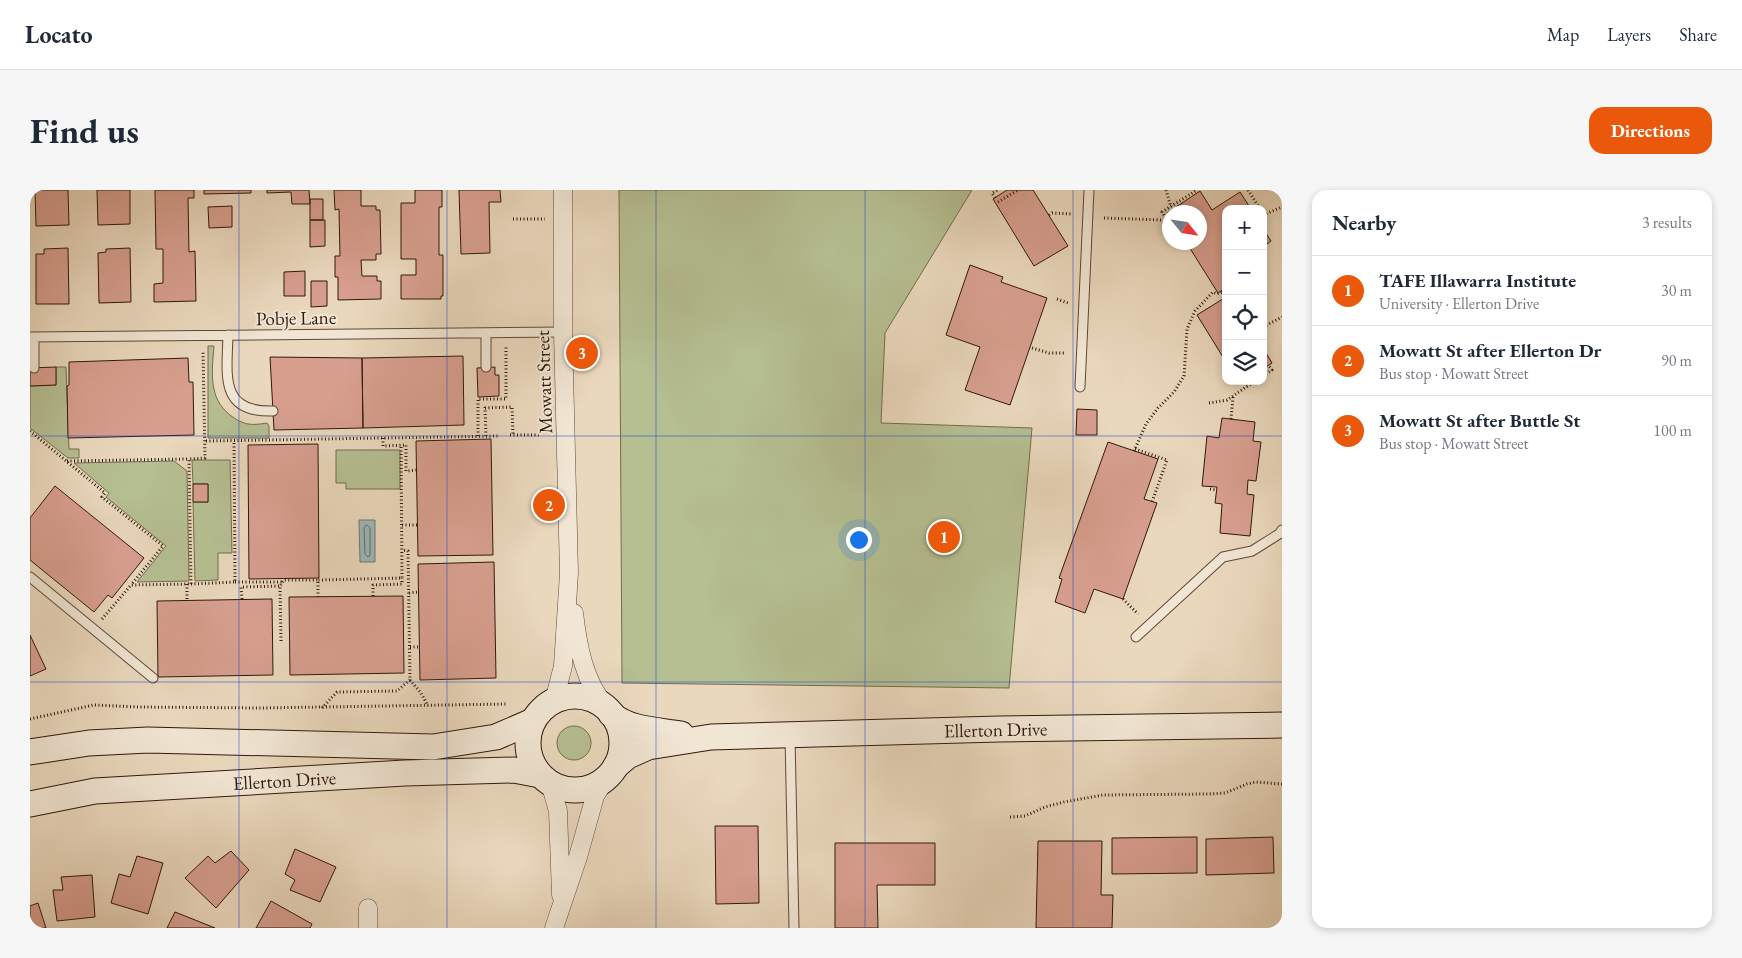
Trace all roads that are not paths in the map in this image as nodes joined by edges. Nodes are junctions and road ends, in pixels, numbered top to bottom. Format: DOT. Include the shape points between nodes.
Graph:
graph roads {
  1 [pos="563,190"];
  2 [pos="1089,190"];
  3 [pos="563,332"];
  4 [pos="486,333"];
  5 [pos="228,335"];
  6 [pos="32,337"];
  7 [pos="486,367"];
  8 [pos="34,368"];
  9 [pos="1080,387"];
  10 [pos="273,411"];
  11 [pos="1282,530"];
  12 [pos="569,573"];
  13 [pos="30,578"];
  14 [pos="1136,637"];
  15 [pos="153,678"];
  16 [pos="554,701"];
  17 [pos="608,710"];
  18 [pos="533,722"];
  19 [pos="1282,725"];
  20 [pos="790,735"];
  21 [pos="711,738"];
  22 [pos="30,752"];
  23 [pos="611,772"];
  24 [pos="545,779"];
  25 [pos="30,804"];
  26 [pos="368,908"];
  27 [pos="561,908"];
  28 [pos="368,928"];
  29 [pos="554,928"];
  30 [pos="794,928"];
  1 -- 3 [label="street, Mowatt Street"];
  2 -- 9 [label="lane"];
  3 -- 4 [label="lane, Pobje Lane"];
  3 -- 12 [label="street, Mowatt Street"];
  4 -- 5 [label="lane, Pobje Lane"];
  4 -- 7 [label="lane"];
  5 -- 6 [label="lane, Pobje Lane"];
  5 -- 10 [label="lane" via="229,389 244,407"];
  6 -- 8 [label="lane"];
  11 -- 14 [label="lane" via="1252,551 1223,557"];
  12 -- 16 [label="street, Mowatt Street" via="563,666"];
  12 -- 17 [label="street, Mowatt Street" via="581,657 594,691"];
  13 -- 15 [label="lane"];
  16 -- 17 [label="main road" via="567,696 581,696"];
  16 -- 18 [label="main road" via="542,709"];
  17 -- 21 [label="main road, Ellerton Drive" via="625,723 638,727"];
  17 -- 23 [label="main road" via="622,739 621,753"];
  18 -- 22 [label="main road, Ellerton Drive" via="496,737 432,747 148,740 89,743"];
  18 -- 24 [label="main road" via="528,749 532,763"];
  19 -- 20 [label="main road, Ellerton Drive"];
  20 -- 21 [label="main road, Ellerton Drive"];
  20 -- 30 [label="lane"];
  21 -- 23 [label="main road, Ellerton Drive" via="648,747 628,756"];
  23 -- 24 [label="main road" via="585,789 566,789"];
  23 -- 27 [label="street" via="599,787 593,802"];
  24 -- 25 [label="main road, Ellerton Drive" via="514,770 405,773 95,791"];
  24 -- 27 [label="street" via="558,811"];
  26 -- 28 [label="street"];
  27 -- 29 [label="street"];
}
